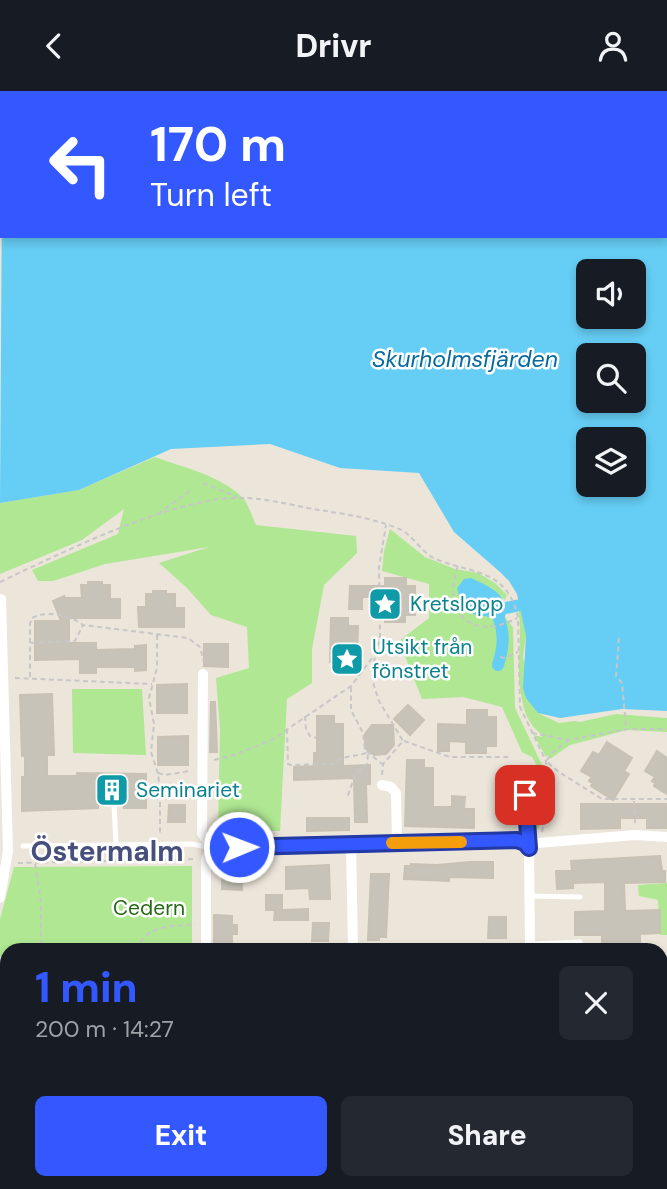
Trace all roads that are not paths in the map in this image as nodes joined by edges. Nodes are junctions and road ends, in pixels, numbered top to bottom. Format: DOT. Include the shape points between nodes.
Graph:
graph roads {
  1 [pos="1,599"];
  2 [pos="203,674"];
  3 [pos="524,770"];
  4 [pos="382,785"];
  5 [pos="114,804"];
  6 [pos="667,837"];
  7 [pos="397,843"];
  8 [pos="116,845"];
  9 [pos="351,845"];
  10 [pos="23,846"];
  11 [pos="211,848"];
  12 [pos="529,848"];
  13 [pos="529,896"];
  14 [pos="580,897"];
  15 [pos="0,898"];
  16 [pos="580,942"];
  17 [pos="206,943"];
  18 [pos="353,943"];
  19 [pos="530,943"];
  20 [pos="570,943"];
  1 -- 15 [label="street" via="7,863"];
  2 -- 11 [label="street" via="202,833"];
  3 -- 12 [label="street"];
  4 -- 7 [label="street" via="396,793"];
  5 -- 8 [label="lane"];
  6 -- 12 [label="street" via="635,835 538,843"];
  7 -- 9 [label="street"];
  7 -- 12 [label="street" via="517,840"];
  8 -- 10 [label="lane"];
  8 -- 11 [label="lane"];
  9 -- 11 [label="street"];
  9 -- 18 [label="street"];
  11 -- 17 [label="street" via="206,859"];
  12 -- 13 [label="street"];
  13 -- 14 [label="lane"];
  13 -- 19 [label="street"];
  16 -- 20 [label="lane"];
}
